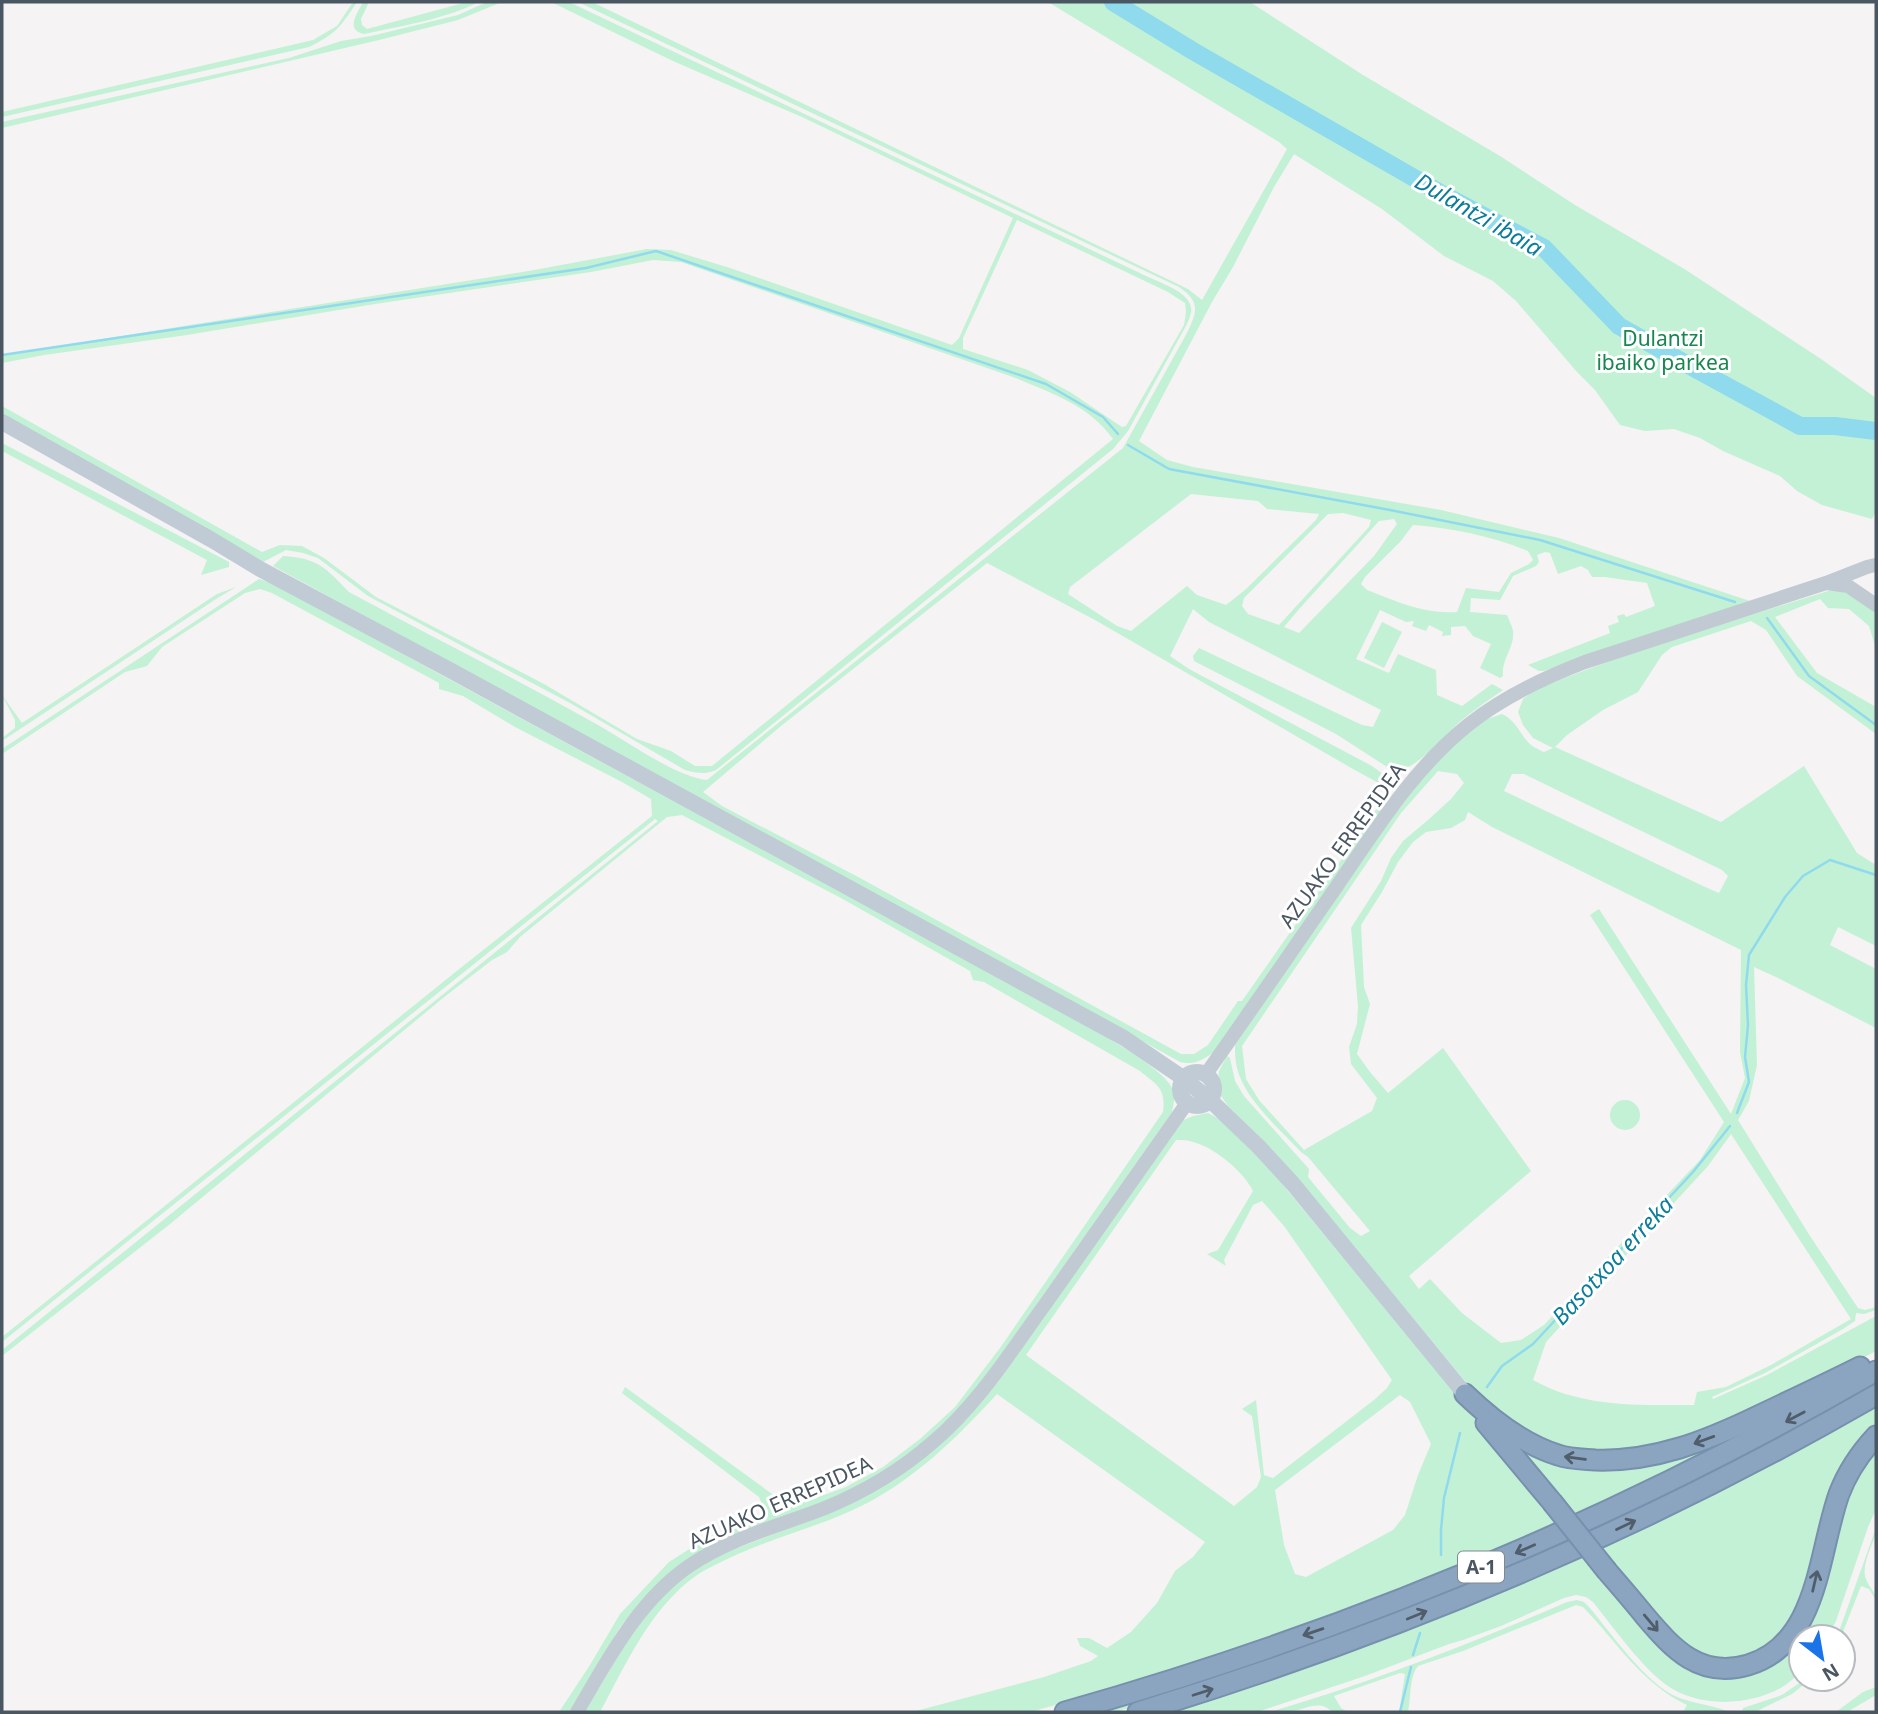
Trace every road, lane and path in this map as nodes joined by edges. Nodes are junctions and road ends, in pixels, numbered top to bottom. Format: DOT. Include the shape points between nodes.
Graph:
graph roads {
  1 [pos="2,422"];
  2 [pos="2,435"];
  3 [pos="247,562"];
  4 [pos="1875,565"];
  5 [pos="1826,583"];
  6 [pos="1872,603"];
  7 [pos="1206,1074"];
  8 [pos="1183,1078"];
  9 [pos="1210,1100"];
  10 [pos="1186,1103"];
  11 [pos="1876,1359"];
  12 [pos="1876,1371"];
  13 [pos="1465,1394"];
  14 [pos="1876,1395"];
  15 [pos="1876,1436"];
  16 [pos="577,1712"];
  17 [pos="1065,1712"];
  18 [pos="1138,1712"];
  1 -- 3 [label="main road"];
  2 -- 3 [label="main road"];
  3 -- 8 [label="main road" via="1124,1038"];
  4 -- 5 [label="street, AZUAKO ERREPIDEA"];
  4 -- 6 [label="street" via="1863,580"];
  5 -- 6 [label="street" via="1855,589"];
  5 -- 7 [label="street, AZUAKO ERREPIDEA" via="1552,675 1468,725 1431,759 1387,812"];
  7 -- 8 [label="main road" via="1190,1073"];
  7 -- 9 [label="main road" via="1214,1091"];
  8 -- 9 [label="main road"];
  8 -- 10 [label="main road" via="1180,1091"];
  9 -- 10 [label="main road" via="1199,1106"];
  9 -- 13 [label="main road" via="1293,1184"];
  10 -- 16 [label="street, AZUAKO ERREPIDEA" via="967,1409 907,1463 872,1485 739,1539 689,1566 640,1613"];
  11 -- 13 [label="highway, one-way" via="1720,1434 1634,1459 1559,1456 1513,1434"];
  12 -- 17 [label="highway, A-1, one-way" via="1672,1480 1497,1561 1322,1630"];
  13 -- 15 [label="highway, one-way, bridge" via="1668,1642 1699,1664 1718,1668 1759,1662 1788,1641 1807,1610 1840,1491"];
  18 -- 14 [label="highway, A-1, one-way" via="1326,1650 1508,1578 1693,1493"];
}
